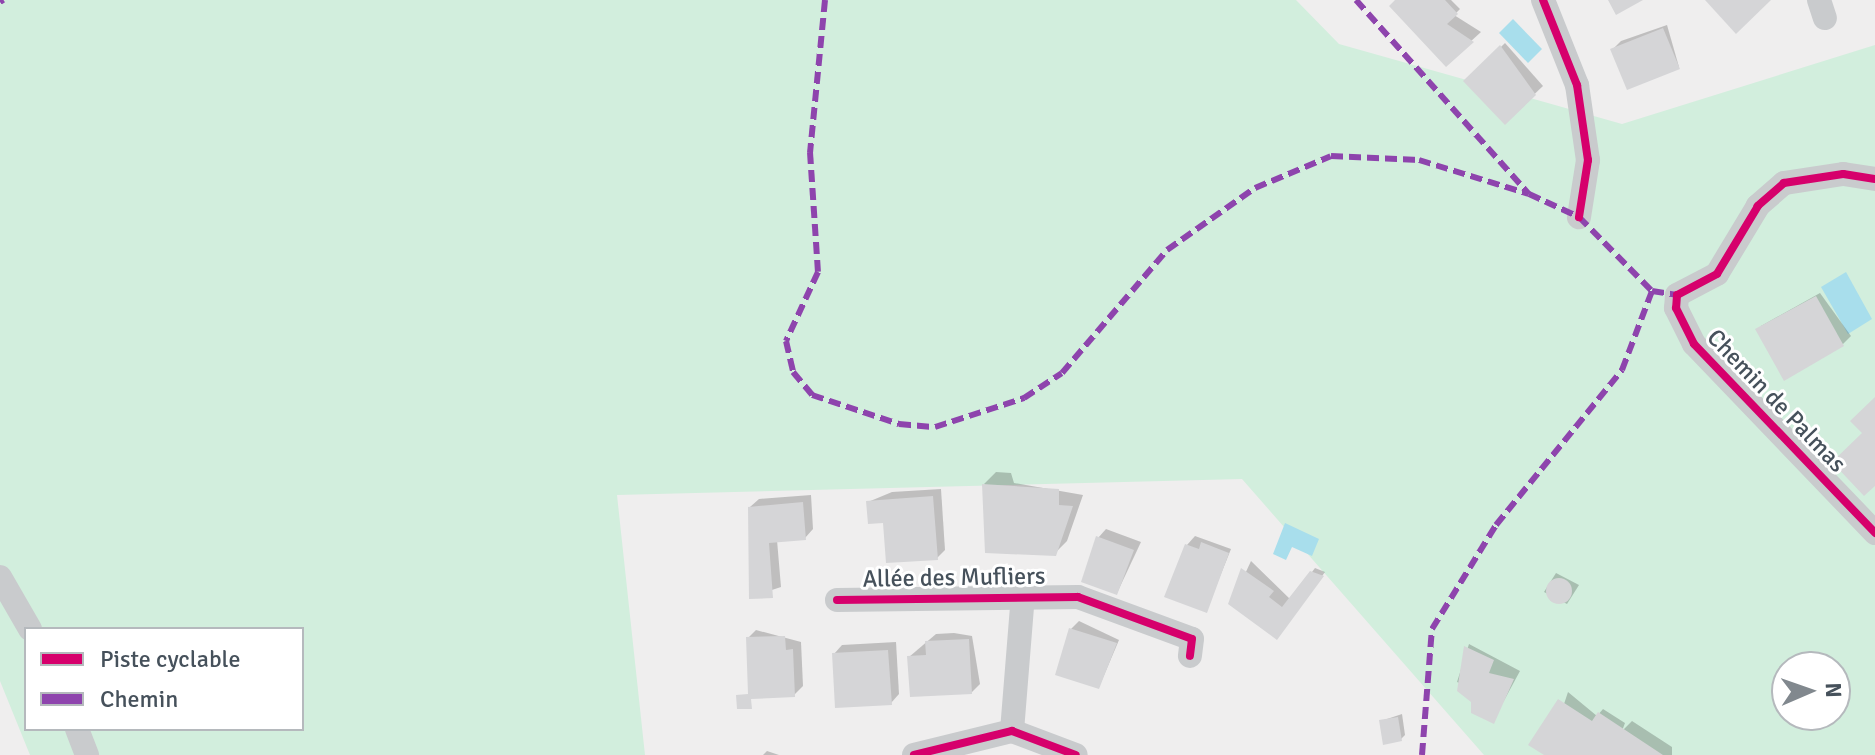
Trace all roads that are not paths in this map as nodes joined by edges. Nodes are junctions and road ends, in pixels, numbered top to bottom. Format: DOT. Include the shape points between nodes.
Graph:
graph roads {
  1 [pos="1543,0"];
  2 [pos="1875,179"];
  3 [pos="1579,217"];
  4 [pos="1875,533"];
  5 [pos="0,577"];
  6 [pos="1023,593"];
  7 [pos="837,600"];
  8 [pos="29,627"];
  9 [pos="1190,656"];
  10 [pos="78,731"];
  11 [pos="1012,731"];
  12 [pos="87,755"];
  13 [pos="914,755"];
  14 [pos="1076,755"];
  1 -- 3 [label="street" via="1577,85 1588,160"];
  2 -- 4 [label="street, Chemin de Palmas" via="1843,174 1784,183 1758,206 1717,274 1677,295 1676,308 1694,344"];
  5 -- 8 [label="street"];
  6 -- 7 [label="street, Allée des Mufliers"];
  6 -- 9 [label="street, Allée des Mufliers" via="1078,597 1192,639"];
  6 -- 11 [label="street, Allée des Mufliers"];
  10 -- 12 [label="street"];
  11 -- 13 [label="street"];
  11 -- 14 [label="street"];
}
